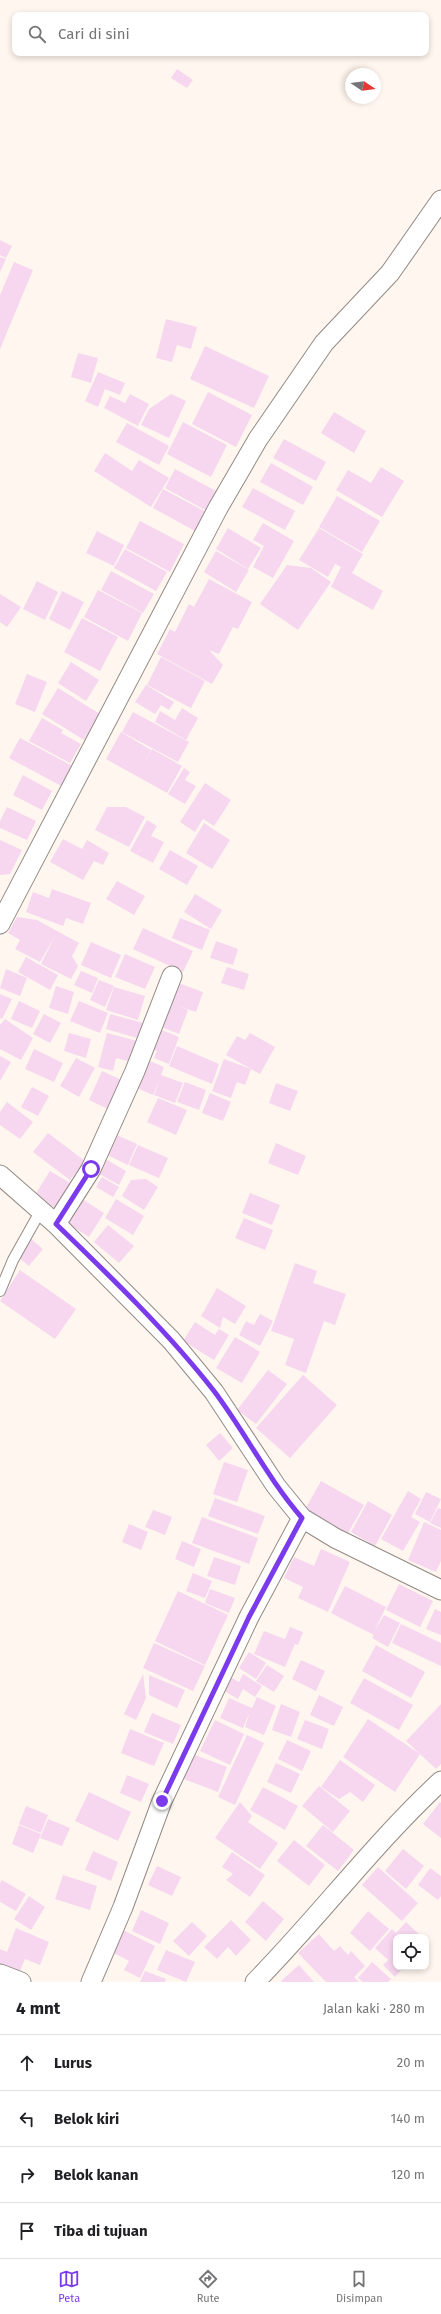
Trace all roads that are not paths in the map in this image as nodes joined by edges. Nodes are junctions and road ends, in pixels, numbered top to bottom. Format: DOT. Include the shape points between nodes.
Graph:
graph roads {
  1 [pos="441,200"];
  2 [pos="0,924"];
  3 [pos="172,976"];
  4 [pos="0,1175"];
  5 [pos="41,1210"];
  6 [pos="56,1224"];
  7 [pos="0,1292"];
  8 [pos="302,1518"];
  9 [pos="441,1590"];
  10 [pos="441,1781"];
  11 [pos="0,1974"];
  12 [pos="21,1982"];
  13 [pos="91,1982"];
  14 [pos="256,1982"];
  1 -- 2 [label="street" via="390,273 324,344 258,439 218,508"];
  3 -- 6 [label="street" via="135,1071 91,1169"];
  4 -- 5 [label="street"];
  5 -- 6 [label="street"];
  5 -- 7 [label="lane"];
  6 -- 8 [label="street" via="171,1340 214,1392 284,1497"];
  8 -- 9 [label="street" via="335,1538"];
  8 -- 13 [label="street" via="249,1617 162,1801 123,1907"];
  10 -- 14 [label="street" via="397,1823"];
  11 -- 12 [label="street"];
}
